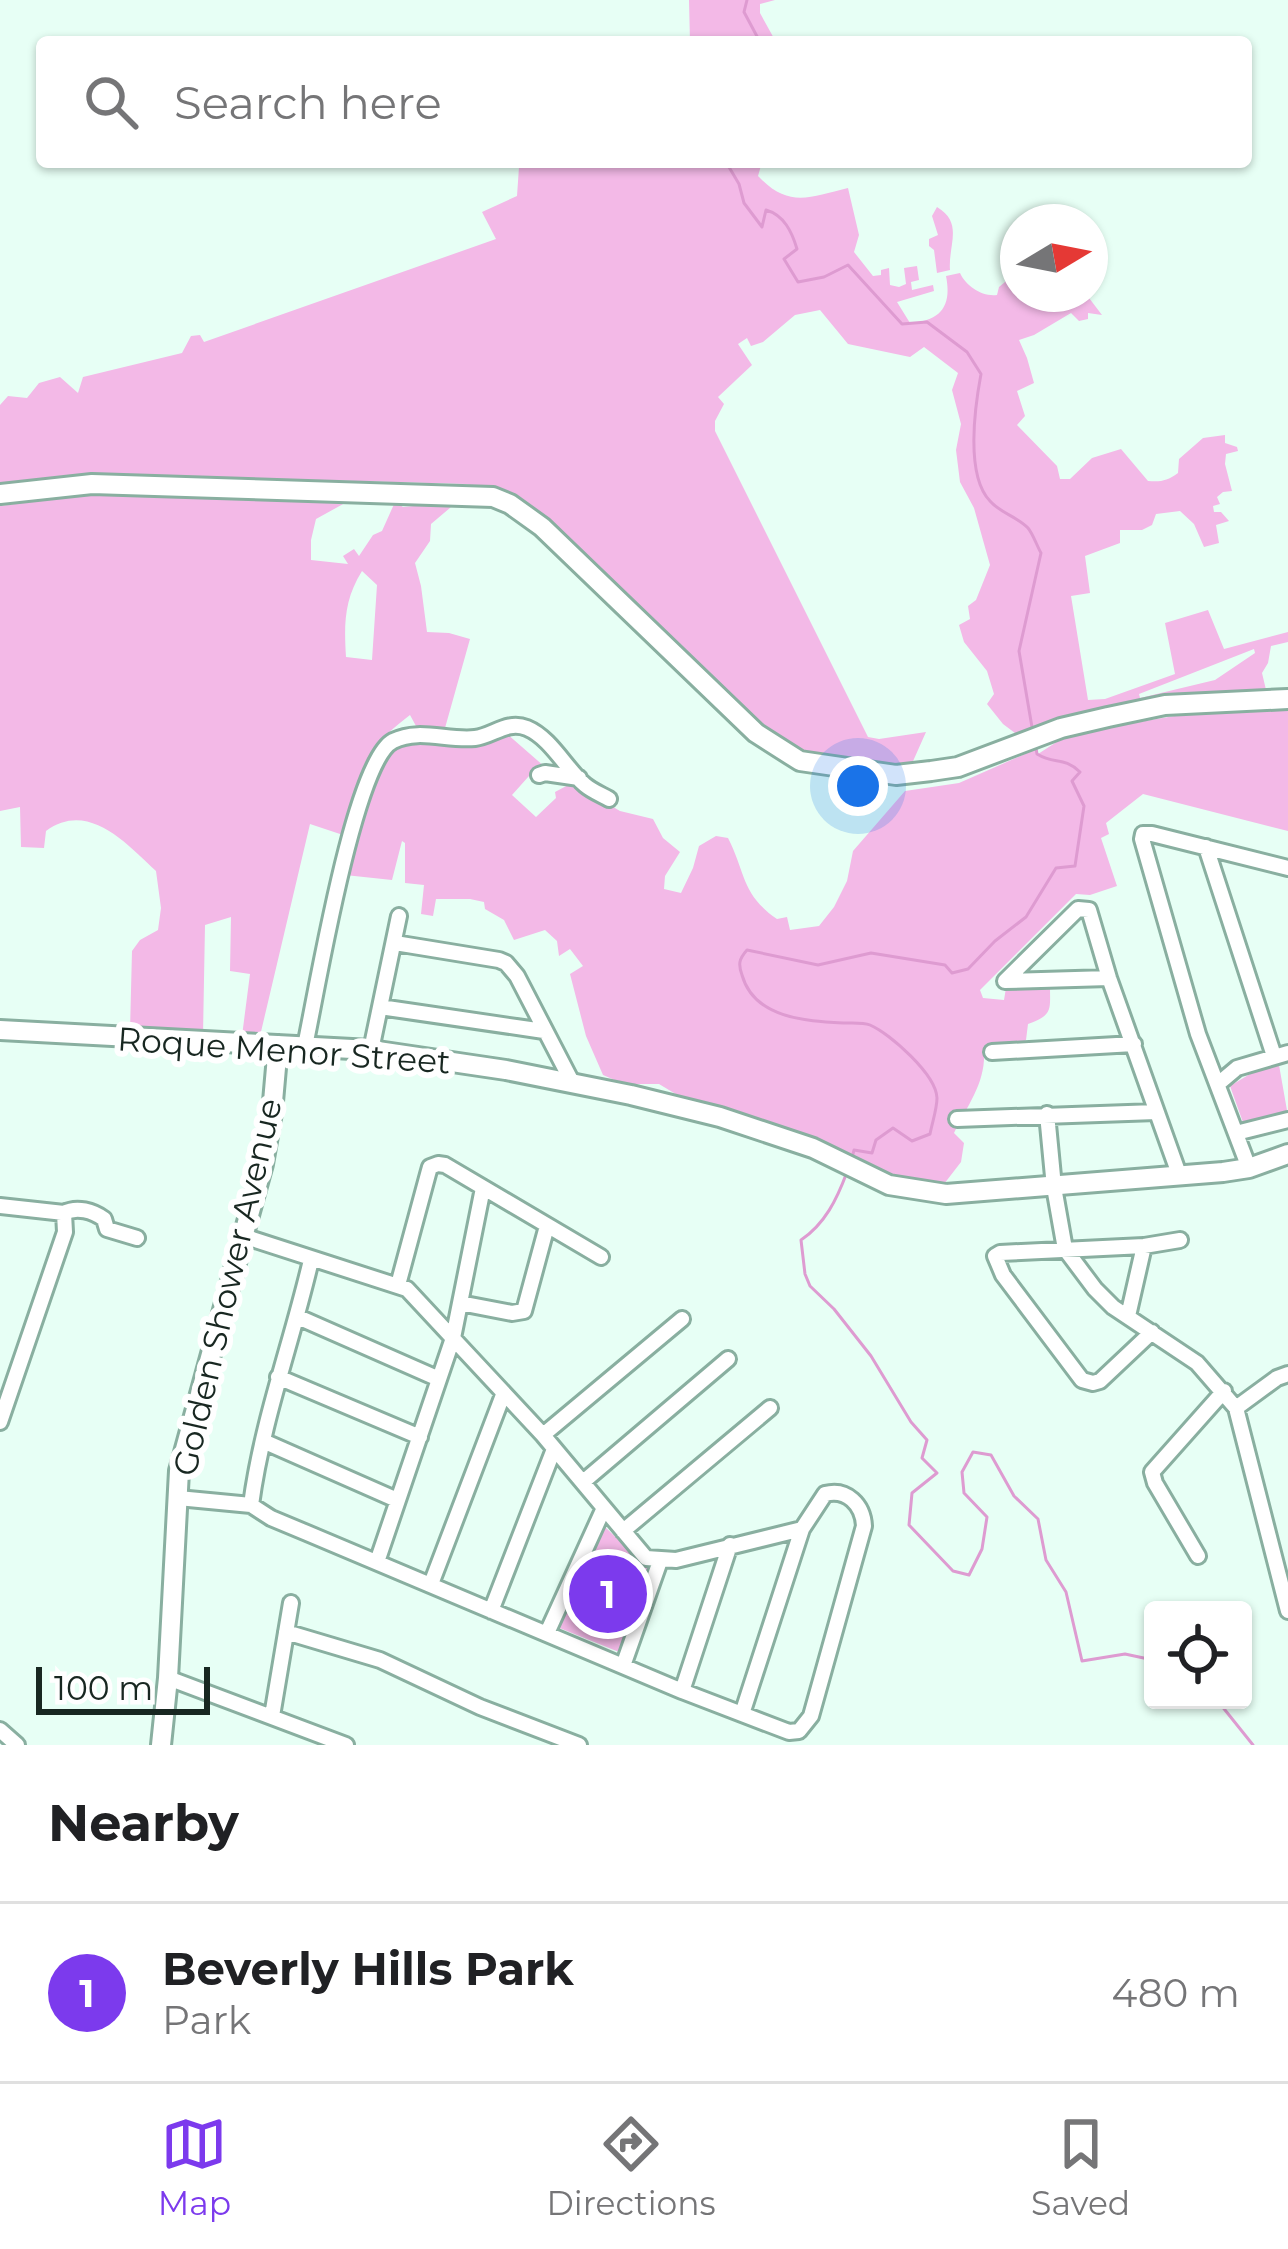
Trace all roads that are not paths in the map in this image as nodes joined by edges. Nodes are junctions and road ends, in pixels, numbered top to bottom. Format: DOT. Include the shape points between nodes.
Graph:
graph roads {
  1 [pos="0,494"];
  2 [pos="1288,699"];
  3 [pos="539,775"];
  4 [pos="579,778"];
  5 [pos="609,799"];
  6 [pos="1206,847"];
  7 [pos="1285,867"];
  8 [pos="1288,885"];
  9 [pos="399,916"];
  10 [pos="394,943"];
  11 [pos="1109,978"];
  12 [pos="380,1006"];
  13 [pos="0,1030"];
  14 [pos="544,1031"];
  15 [pos="1134,1044"];
  16 [pos="278,1045"];
  17 [pos="305,1046"];
  18 [pos="371,1050"];
  19 [pos="992,1052"];
  20 [pos="1281,1054"];
  21 [pos="572,1082"];
  22 [pos="1217,1084"];
  23 [pos="1156,1112"];
  24 [pos="1047,1114"];
  25 [pos="957,1119"];
  26 [pos="1288,1120"];
  27 [pos="1236,1133"];
  28 [pos="1288,1154"];
  29 [pos="1249,1168"];
  30 [pos="1180,1177"];
  31 [pos="1054,1187"];
  32 [pos="483,1188"];
  33 [pos="3,1206"];
  34 [pos="64,1213"];
  35 [pos="0,1223"];
  36 [pos="547,1226"];
  37 [pos="243,1236"];
  38 [pos="137,1238"];
  39 [pos="1180,1240"];
  40 [pos="1144,1246"];
  41 [pos="1065,1249"];
  42 [pos="601,1257"];
  43 [pos="311,1259"];
  44 [pos="398,1285"];
  45 [pos="460,1303"];
  46 [pos="1128,1316"];
  47 [pos="298,1317"];
  48 [pos="682,1319"];
  49 [pos="1152,1332"];
  50 [pos="453,1337"];
  51 [pos="728,1359"];
  52 [pos="1288,1374"];
  53 [pos="278,1377"];
  54 [pos="439,1379"];
  55 [pos="1224,1391"];
  56 [pos="503,1395"];
  57 [pos="770,1408"];
  58 [pos="1236,1408"];
  59 [pos="0,1423"];
  60 [pos="543,1436"];
  61 [pos="421,1437"];
  62 [pos="263,1442"];
  63 [pos="554,1449"];
  64 [pos="583,1482"];
  65 [pos="178,1498"];
  66 [pos="397,1500"];
  67 [pos="251,1505"];
  68 [pos="604,1508"];
  69 [pos="802,1528"];
  70 [pos="623,1531"];
  71 [pos="730,1545"];
  72 [pos="1198,1556"];
  73 [pos="660,1561"];
  74 [pos="376,1562"];
  75 [pos="431,1584"];
  76 [pos="291,1603"];
  77 [pos="491,1611"];
  78 [pos="1288,1611"];
  79 [pos="286,1632"];
  80 [pos="547,1634"];
  81 [pos="623,1666"];
  82 [pos="168,1678"];
  83 [pos="682,1691"];
  84 [pos="742,1714"];
  85 [pos="272,1716"];
  86 [pos="0,1730"];
  87 [pos="17,1745"];
  88 [pos="161,1745"];
  89 [pos="346,1745"];
  90 [pos="579,1745"];
  1 -- 2 [label="street" via="92,484 493,497 542,527 756,734 800,761 896,775 958,767 1061,728 1165,705"];
  3 -- 4 [label="street"];
  4 -- 5 [label="street"];
  4 -- 17 [label="street" via="530,729 511,724 477,739 414,734 386,746 368,774 344,855"];
  6 -- 7 [label="street"];
  6 -- 20 [label="street"];
  6 -- 22 [label="street" via="1147,833 1142,839"];
  7 -- 8 [label="street"];
  9 -- 10 [label="street"];
  10 -- 12 [label="street"];
  10 -- 14 [label="street" via="506,963"];
  11 -- 11 [label="street" via="1025,980 1005,981 1082,908 1091,914"];
  11 -- 15 [label="street"];
  12 -- 14 [label="street"];
  12 -- 18 [label="street"];
  13 -- 16 [label="street, Roque Menor Street"];
  14 -- 21 [label="street"];
  15 -- 19 [label="street"];
  15 -- 23 [label="street"];
  16 -- 17 [label="street, Roque Menor Street"];
  16 -- 37 [label="street, Golden Shower Avenue" via="263,1164"];
  17 -- 18 [label="street, Roque Menor Street"];
  18 -- 21 [label="street, Roque Menor Street"];
  20 -- 22 [label="street"];
  21 -- 31 [label="street, Roque Menor Street" via="781,1136 889,1185 946,1194"];
  22 -- 27 [label="street"];
  23 -- 24 [label="street"];
  23 -- 30 [label="street"];
  24 -- 25 [label="street"];
  24 -- 31 [label="street"];
  26 -- 27 [label="street"];
  27 -- 29 [label="street"];
  28 -- 29 [label="street, Roque Menor Street"];
  29 -- 30 [label="street, Roque Menor Street"];
  30 -- 31 [label="street, Roque Menor Street"];
  31 -- 41 [label="street"];
  32 -- 36 [label="street"];
  32 -- 44 [label="street" via="445,1165 430,1167"];
  32 -- 45 [label="street"];
  33 -- 34 [label="street"];
  33 -- 35 [label="street"];
  34 -- 38 [label="street" via="92,1212 107,1229"];
  34 -- 59 [label="street"];
  36 -- 42 [label="street"];
  36 -- 45 [label="street" via="524,1311"];
  37 -- 43 [label="street"];
  37 -- 65 [label="street, Golden Shower Avenue"];
  39 -- 40 [label="street"];
  40 -- 41 [label="street"];
  40 -- 46 [label="street"];
  41 -- 46 [label="street" via="1094,1289"];
  41 -- 49 [label="street" via="1000,1253 995,1260 1077,1376 1100,1381"];
  43 -- 44 [label="street"];
  43 -- 47 [label="street"];
  44 -- 50 [label="street"];
  45 -- 50 [label="street"];
  46 -- 49 [label="street"];
  47 -- 53 [label="street"];
  47 -- 54 [label="street"];
  48 -- 60 [label="street"];
  49 -- 55 [label="street"];
  50 -- 54 [label="street"];
  50 -- 56 [label="street"];
  51 -- 64 [label="street"];
  52 -- 58 [label="street"];
  53 -- 61 [label="street"];
  53 -- 62 [label="street"];
  54 -- 61 [label="street"];
  55 -- 58 [label="street"];
  55 -- 72 [label="street" via="1152,1472"];
  56 -- 60 [label="street"];
  56 -- 75 [label="street"];
  57 -- 70 [label="street"];
  58 -- 78 [label="street"];
  60 -- 63 [label="street"];
  61 -- 66 [label="street"];
  62 -- 66 [label="street"];
  62 -- 67 [label="street"];
  63 -- 64 [label="street"];
  63 -- 77 [label="street"];
  64 -- 68 [label="street"];
  65 -- 67 [label="street"];
  65 -- 82 [label="street, Golden Shower Avenue"];
  66 -- 74 [label="street"];
  67 -- 74 [label="street"];
  68 -- 70 [label="street"];
  68 -- 80 [label="street"];
  69 -- 71 [label="street"];
  69 -- 84 [label="street"];
  69 -- 84 [label="street" via="831,1492 845,1494 863,1513 811,1716 789,1732"];
  70 -- 73 [label="street" via="646,1558"];
  71 -- 73 [label="street"];
  71 -- 83 [label="street"];
  73 -- 81 [label="street"];
  74 -- 75 [label="street"];
  75 -- 77 [label="street"];
  76 -- 79 [label="street"];
  77 -- 80 [label="street"];
  79 -- 85 [label="street"];
  79 -- 90 [label="street" via="380,1660"];
  80 -- 81 [label="street"];
  81 -- 83 [label="street"];
  82 -- 85 [label="street"];
  82 -- 88 [label="street, Golden Shower Avenue"];
  83 -- 84 [label="street"];
  85 -- 89 [label="street"];
  86 -- 87 [label="street"];
}
